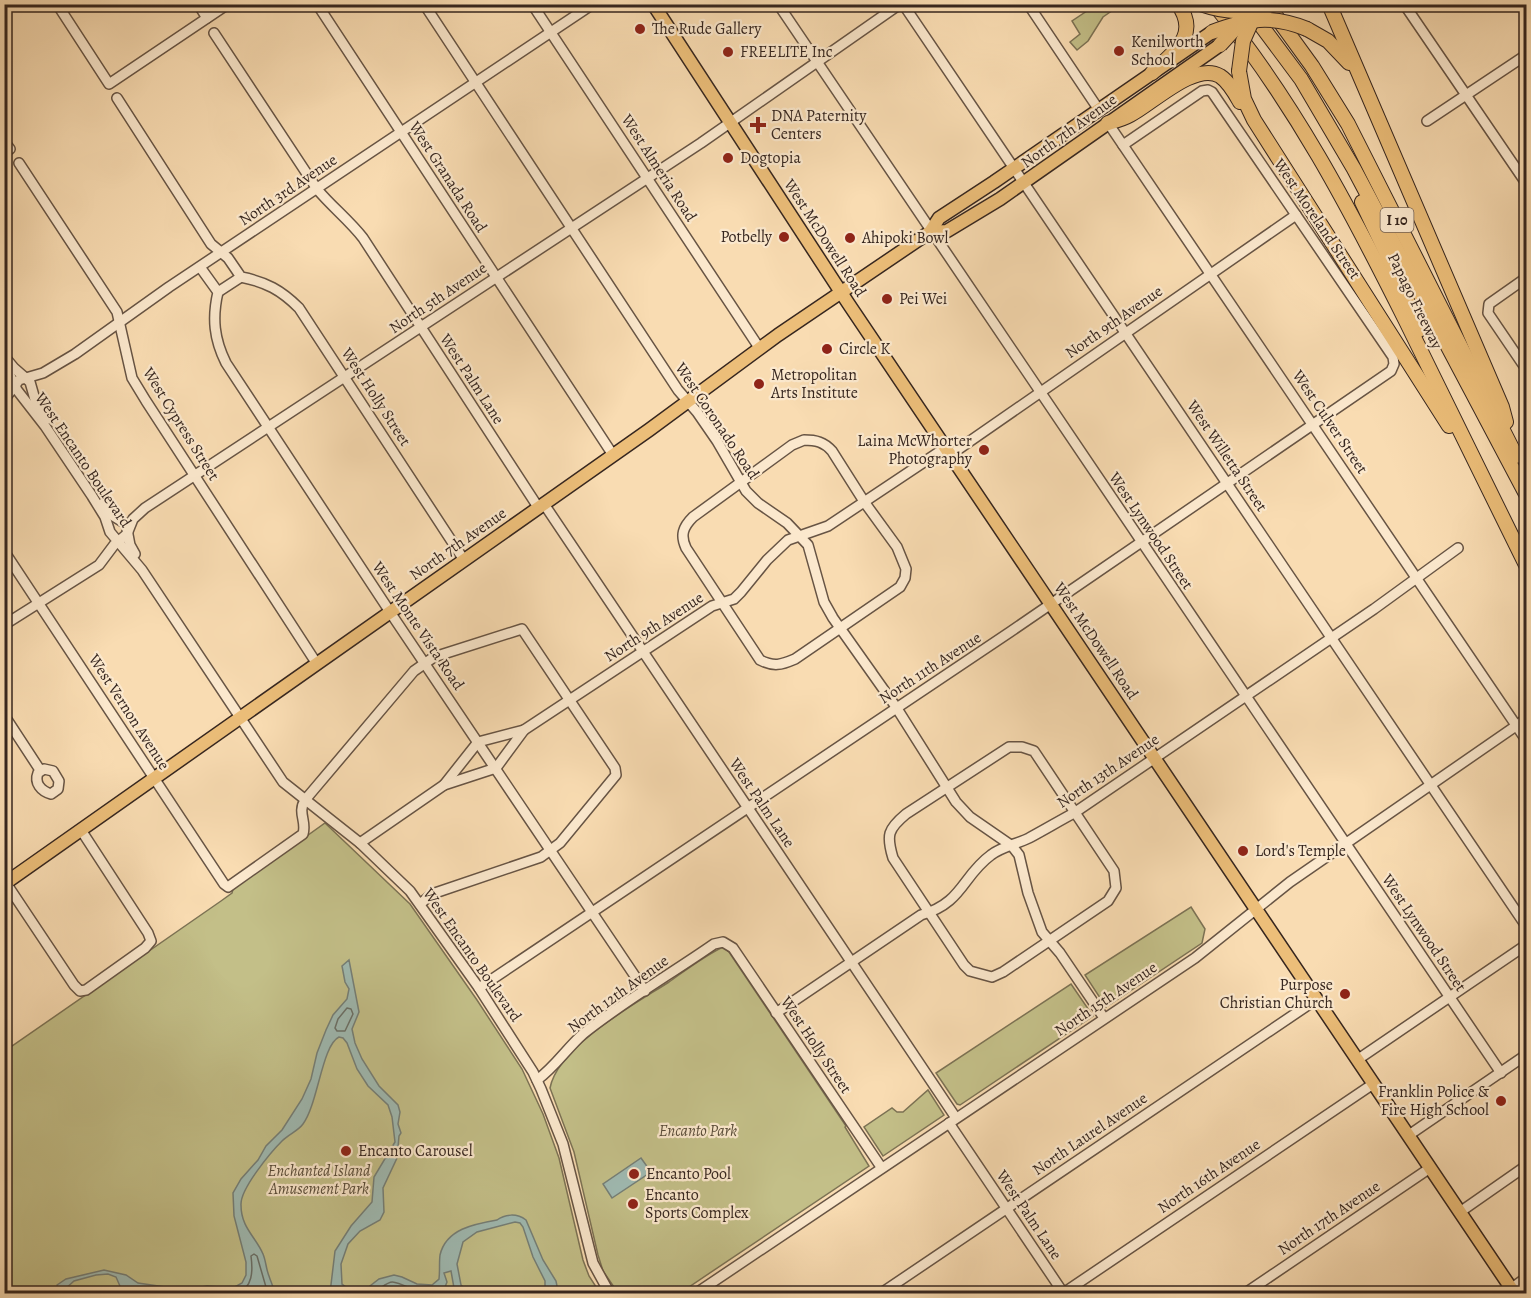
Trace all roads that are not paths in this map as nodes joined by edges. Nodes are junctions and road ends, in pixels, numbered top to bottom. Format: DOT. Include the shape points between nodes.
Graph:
graph roads {
  1 [pos="57,4"];
  2 [pos="198,4"];
  3 [pos="228,4"];
  4 [pos="317,4"];
  5 [pos="424,4"];
  6 [pos="532,4"];
  7 [pos="593,4"];
  8 [pos="653,4"];
  9 [pos="778,4"];
  10 [pos="901,4"];
  11 [pos="1028,4"];
  12 [pos="1178,4"];
  13 [pos="1200,4"];
  14 [pos="1214,4"];
  15 [pos="1275,4"];
  16 [pos="1329,4"];
  17 [pos="1404,4"];
  18 [pos="1251,10"];
  19 [pos="207,18"];
  20 [pos="552,32"];
  21 [pos="1212,32"];
  22 [pos="214,33"];
  23 [pos="1220,45"];
  24 [pos="1527,55"];
  25 [pos="816,62"];
  26 [pos="1152,73"];
  27 [pos="477,82"];
  28 [pos="1368,96"];
  29 [pos="1467,96"];
  30 [pos="117,98"];
  31 [pos="1099,110"];
  32 [pos="1254,120"];
  33 [pos="730,122"];
  34 [pos="1108,123"];
  35 [pos="1428,123"];
  36 [pos="401,133"];
  37 [pos="4,141"];
  38 [pos="1123,145"];
  39 [pos="4,153"];
  40 [pos="19,163"];
  41 [pos="1013,169"];
  42 [pos="647,177"];
  43 [pos="1527,183"];
  44 [pos="1023,184"];
  45 [pos="317,189"];
  46 [pos="1296,215"];
  47 [pos="571,227"];
  48 [pos="930,232"];
  49 [pos="221,252"];
  50 [pos="200,267"];
  51 [pos="1211,274"];
  52 [pos="241,277"];
  53 [pos="496,278"];
  54 [pos="1527,278"];
  55 [pos="218,291"];
  56 [pos="840,291"];
  57 [pos="119,323"];
  58 [pos="420,328"];
  59 [pos="1124,333"];
  60 [pos="760,349"];
  61 [pos="4,356"];
  62 [pos="4,363"];
  63 [pos="1393,368"];
  64 [pos="1527,369"];
  65 [pos="27,378"];
  66 [pos="345,378"];
  67 [pos="15,386"];
  68 [pos="1039,393"];
  69 [pos="1442,394"];
  70 [pos="4,400"];
  71 [pos="688,402"];
  72 [pos="1314,424"];
  73 [pos="270,427"];
  74 [pos="1511,446"];
  75 [pos="948,452"];
  76 [pos="613,455"];
  77 [pos="195,476"];
  78 [pos="1527,476"];
  79 [pos="740,482"];
  80 [pos="1228,484"];
  81 [pos="1488,488"];
  82 [pos="1527,494"];
  83 [pos="865,503"];
  84 [pos="541,506"];
  85 [pos="128,532"];
  86 [pos="800,535"];
  87 [pos="119,540"];
  88 [pos="1141,542"];
  89 [pos="1458,548"];
  90 [pos="4,551"];
  91 [pos="130,555"];
  92 [pos="106,556"];
  93 [pos="464,560"];
  94 [pos="1527,565"];
  95 [pos="142,570"];
  96 [pos="1417,578"];
  97 [pos="722,602"];
  98 [pos="39,603"];
  99 [pos="1051,604"];
  100 [pos="390,612"];
  101 [pos="4,625"];
  102 [pos="841,629"];
  103 [pos="1332,637"];
  104 [pos="643,652"];
  105 [pos="424,662"];
  106 [pos="317,664"];
  107 [pos="1244,696"];
  108 [pos="570,699"];
  109 [pos="896,707"];
  110 [pos="4,715"];
  111 [pos="240,718"];
  112 [pos="1527,719"];
  113 [pos="1517,726"];
  114 [pos="524,730"];
  115 [pos="1527,740"];
  116 [pos="478,742"];
  117 [pos="1154,758"];
  118 [pos="496,768"];
  119 [pos="40,770"];
  120 [pos="154,778"];
  121 [pos="1431,784"];
  122 [pos="444,785"];
  123 [pos="947,788"];
  124 [pos="305,800"];
  125 [pos="748,808"];
  126 [pos="1074,813"];
  127 [pos="81,831"];
  128 [pos="360,843"];
  129 [pos="1345,844"];
  130 [pos="1012,846"];
  131 [pos="551,850"];
  132 [pos="5,882"];
  133 [pos="420,904"];
  134 [pos="1256,907"];
  135 [pos="930,912"];
  136 [pos="592,913"];
  137 [pos="1527,926"];
  138 [pos="1050,941"];
  139 [pos="723,942"];
  140 [pos="1527,945"];
  141 [pos="851,963"];
  142 [pos="479,988"];
  143 [pos="645,991"];
  144 [pos="1449,997"];
  145 [pos="1317,999"];
  146 [pos="776,1013"];
  147 [pos="1104,1018"];
  148 [pos="1527,1055"];
  149 [pos="1357,1060"];
  150 [pos="1501,1073"];
  151 [pos="537,1080"];
  152 [pos="1373,1084"];
  153 [pos="952,1120"];
  154 [pos="1408,1135"];
  155 [pos="1527,1166"];
  156 [pos="881,1167"];
  157 [pos="1430,1167"];
  158 [pos="1006,1208"];
  159 [pos="1460,1212"];
  160 [pos="1527,1278"];
  161 [pos="1513,1291"];
  162 [pos="610,1293"];
  163 [pos="695,1293"];
  164 [pos="880,1293"];
  165 [pos="1063,1293"];
  166 [pos="1244,1293"];
  1 -- 19 [label="street" via="109,84"];
  2 -- 19 [label="street"];
  3 -- 19 [label="street"];
  4 -- 36 [label="street, West Granada Road"];
  5 -- 27 [label="street, West Coronado Road"];
  6 -- 20 [label="street, West Almeria Road"];
  7 -- 20 [label="street, North 3rd Avenue"];
  8 -- 33 [label="main road, West McDowell Road"];
  9 -- 25 [label="street, West Lynwood Street"];
  10 -- 25 [label="street, North 5th Avenue"];
  10 -- 41 [label="street, West Willetta Street"];
  11 -- 31 [label="street"];
  12 -- 26 [label="highway" via="1186,24 1184,38"];
  13 -- 18 [label="highway, bridge" via="1232,12"];
  14 -- 69 [label="highway, Papago Freeway / I 10" via="1272,81 1331,175"];
  15 -- 18 [label="highway, bridge"];
  16 -- 28 [label="highway"];
  17 -- 29 [label="street"];
  18 -- 21 [label="highway, bridge"];
  18 -- 23 [label="highway, bridge"];
  18 -- 28 [label="highway, bridge" via="1307,29 1328,41 1341,52"];
  18 -- 32 [label="highway, bridge" via="1239,71 1244,99"];
  18 -- 69 [label="highway" via="1342,161 1406,294"];
  18 -- 74 [label="highway, Papago Freeway / I 10" via="1312,66 1348,124"];
  18 -- 82 [label="highway" via="1300,79 1354,169"];
  20 -- 27 [label="street, North 3rd Avenue"];
  20 -- 42 [label="street, West Almeria Road"];
  21 -- 26 [label="main road, North 7th Avenue"];
  22 -- 45 [label="street, West Palm Lane"];
  23 -- 34 [label="main road, North 7th Avenue"];
  24 -- 29 [label="street"];
  25 -- 33 [label="street, North 5th Avenue"];
  25 -- 48 [label="street, West Lynwood Street"];
  26 -- 31 [label="main road, North 7th Avenue"];
  27 -- 36 [label="street, North 3rd Avenue"];
  27 -- 47 [label="street, West Coronado Road"];
  28 -- 74 [label="highway" via="1502,407"];
  29 -- 35 [label="street"];
  29 -- 43 [label="street"];
  30 -- 49 [label="street" via="211,244"];
  31 -- 41 [label="main road, North 7th Avenue"];
  32 -- 34 [label="highway" via="1225,81 1204,72 1128,116"];
  32 -- 81 [label="highway"];
  33 -- 42 [label="street, North 5th Avenue"];
  33 -- 56 [label="main road, West McDowell Road"];
  34 -- 38 [label="street, West Culver Street"];
  34 -- 44 [label="main road, North 7th Avenue"];
  36 -- 45 [label="street, North 3rd Avenue"];
  36 -- 53 [label="street, West Granada Road"];
  37 -- 39 [label="street" via="10,149"];
  38 -- 46 [label="street, West Moreland Street" via="1202,90 1208,90"];
  38 -- 51 [label="street, West Culver Street"];
  40 -- 57 [label="street, West Cypress Street" via="116,311"];
  41 -- 44 [label="street, West Willetta Street"];
  41 -- 48 [label="main road, North 7th Avenue" via="939,218"];
  42 -- 47 [label="street, North 5th Avenue"];
  42 -- 60 [label="street, West Almeria Road"];
  44 -- 48 [label="main road, North 7th Avenue" via="947,231"];
  44 -- 59 [label="street, West Willetta Street"];
  45 -- 49 [label="street, North 3rd Avenue"];
  45 -- 58 [label="street, West Palm Lane" via="363,238"];
  46 -- 51 [label="street, North 9th Avenue"];
  46 -- 63 [label="street, West Moreland Street" via="1393,357"];
  47 -- 53 [label="street, North 5th Avenue"];
  47 -- 71 [label="street, West Coronado Road"];
  48 -- 56 [label="main road, North 7th Avenue"];
  48 -- 68 [label="street, West Lynwood Street"];
  49 -- 50 [label="street, North 3rd Avenue"];
  49 -- 52 [label="street"];
  50 -- 55 [label="street"];
  50 -- 57 [label="street, North 3rd Avenue"];
  51 -- 59 [label="street, North 9th Avenue"];
  51 -- 72 [label="street, West Culver Street"];
  52 -- 55 [label="street"];
  52 -- 66 [label="street, West Holly Street" via="262,281 288,297"];
  53 -- 58 [label="street, North 5th Avenue"];
  53 -- 76 [label="street, West Granada Road"];
  54 -- 64 [label="street" via="1487,309"];
  55 -- 73 [label="street, West Monte Vista Road" via="214,317 220,350"];
  56 -- 60 [label="main road, North 7th Avenue"];
  56 -- 75 [label="main road, West McDowell Road"];
  57 -- 65 [label="street, North 3rd Avenue" via="49,370"];
  57 -- 77 [label="street, West Cypress Street" via="132,378"];
  58 -- 66 [label="street, North 5th Avenue"];
  58 -- 84 [label="street, West Palm Lane"];
  59 -- 68 [label="street, North 9th Avenue"];
  59 -- 80 [label="street, West Willetta Street"];
  60 -- 71 [label="main road, North 7th Avenue"];
  61 -- 65 [label="street, West Encanto Boulevard"];
  62 -- 67 [label="street, West Encanto Boulevard"];
  63 -- 72 [label="street, North 11th Avenue"];
  65 -- 67 [label="street, North 3rd Avenue"];
  65 -- 85 [label="street, West Encanto Boulevard" via="41,411 109,512 126,524"];
  66 -- 73 [label="street, North 5th Avenue"];
  66 -- 93 [label="street, West Holly Street"];
  67 -- 70 [label="street, North 3rd Avenue"];
  67 -- 87 [label="street, West Encanto Boulevard"];
  68 -- 75 [label="street, North 9th Avenue"];
  68 -- 88 [label="street, West Lynwood Street"];
  69 -- 81 [label="highway, Papago Freeway / I 10"];
  71 -- 76 [label="main road, North 7th Avenue"];
  71 -- 79 [label="street, West Coronado Road" via="717,441"];
  72 -- 80 [label="street, North 11th Avenue"];
  72 -- 96 [label="street, West Culver Street"];
  73 -- 77 [label="street, North 5th Avenue"];
  73 -- 100 [label="street, West Monte Vista Road"];
  74 -- 78 [label="highway, Papago Freeway / I 10"];
  75 -- 83 [label="street, North 9th Avenue"];
  75 -- 99 [label="main road, West McDowell Road"];
  76 -- 84 [label="main road, North 7th Avenue"];
  77 -- 85 [label="street, North 5th Avenue" via="141,511"];
  77 -- 106 [label="street, West Cypress Street"];
  79 -- 83 [label="street" via="797,442 812,440 826,445"];
  79 -- 86 [label="street, West Coronado Road" via="758,503"];
  79 -- 97 [label="street" via="693,517 683,531 686,548"];
  80 -- 88 [label="street, North 11th Avenue"];
  80 -- 103 [label="street, West Willetta Street"];
  81 -- 94 [label="highway, Papago Freeway / I 10"];
  83 -- 86 [label="street, North 9th Avenue" via="828,526"];
  83 -- 102 [label="street" via="897,547 906,569 905,578 900,587"];
  84 -- 93 [label="main road, North 7th Avenue"];
  84 -- 104 [label="street, West Palm Lane"];
  85 -- 87 [label="street, North 5th Avenue"];
  85 -- 95 [label="street, West Encanto Boulevard"];
  86 -- 97 [label="street, North 9th Avenue" via="777,549 734,599"];
  86 -- 102 [label="street, West Coronado Road" via="808,545 824,602"];
  87 -- 91 [label="street, West Encanto Boulevard"];
  87 -- 92 [label="street, North 5th Avenue"];
  88 -- 99 [label="street, North 11th Avenue"];
  88 -- 107 [label="street, West Lynwood Street"];
  89 -- 96 [label="street, North 13th Avenue"];
  90 -- 98 [label="street, West Vernon Avenue"];
  91 -- 92 [label="street" via="119,552"];
  91 -- 95 [label="street, West Encanto Boulevard"];
  92 -- 98 [label="street, North 5th Avenue" via="95,568"];
  93 -- 100 [label="main road, North 7th Avenue"];
  95 -- 111 [label="street, West Encanto Boulevard"];
  96 -- 103 [label="street, North 13th Avenue"];
  96 -- 113 [label="street, West Culver Street"];
  97 -- 102 [label="street" via="760,660 769,664 781,665 795,659"];
  97 -- 104 [label="street, North 9th Avenue"];
  98 -- 101 [label="street, North 5th Avenue"];
  98 -- 120 [label="street, West Vernon Avenue"];
  99 -- 109 [label="street, North 11th Avenue"];
  99 -- 117 [label="main road, West McDowell Road"];
  100 -- 105 [label="street, West Monte Vista Road"];
  100 -- 106 [label="main road, North 7th Avenue"];
  102 -- 109 [label="street, West Coronado Road"];
  103 -- 107 [label="street, North 13th Avenue"];
  103 -- 121 [label="street, West Willetta Street"];
  104 -- 108 [label="street, North 9th Avenue"];
  104 -- 125 [label="street, West Palm Lane"];
  105 -- 108 [label="street" via="522,629"];
  105 -- 116 [label="street, West Monte Vista Road"];
  105 -- 124 [label="street"];
  106 -- 111 [label="main road, North 7th Avenue"];
  107 -- 117 [label="street, North 13th Avenue"];
  107 -- 129 [label="street, West Lynwood Street"];
  108 -- 114 [label="street, North 9th Avenue"];
  108 -- 131 [label="street" via="616,775"];
  109 -- 123 [label="street, West Coronado Road"];
  109 -- 125 [label="street, North 11th Avenue"];
  110 -- 119 [label="street"];
  111 -- 120 [label="main road, North 7th Avenue"];
  111 -- 124 [label="street, West Encanto Boulevard" via="283,782"];
  112 -- 113 [label="street, North 15th Avenue"];
  113 -- 115 [label="street, West Culver Street"];
  113 -- 121 [label="street, North 15th Avenue"];
  114 -- 116 [label="street, North 9th Avenue"];
  114 -- 118 [label="street, North 9th Avenue"];
  116 -- 118 [label="street, West Monte Vista Road"];
  116 -- 122 [label="street"];
  117 -- 126 [label="street, North 13th Avenue"];
  117 -- 134 [label="main road, West McDowell Road"];
  118 -- 122 [label="street"];
  118 -- 131 [label="street, West Monte Vista Road"];
  120 -- 124 [label="street, West Vernon Avenue" via="224,884 230,886 303,834 301,809"];
  120 -- 127 [label="main road, North 7th Avenue"];
  121 -- 129 [label="street, North 15th Avenue"];
  121 -- 137 [label="street, West Willetta Street"];
  122 -- 128 [label="street"];
  123 -- 126 [label="street" via="1009,747 1022,747 1034,751"];
  123 -- 130 [label="street, West Coronado Road" via="970,817"];
  123 -- 135 [label="street" via="906,814 889,834 892,858"];
  124 -- 128 [label="street, West Encanto Boulevard"];
  125 -- 136 [label="street, North 11th Avenue"];
  125 -- 141 [label="street, West Palm Lane"];
  126 -- 130 [label="street, North 13th Avenue"];
  126 -- 138 [label="street" via="1114,872 1116,888 1108,901"];
  127 -- 132 [label="main road, North 7th Avenue"];
  127 -- 132 [label="street" via="151,941 86,990 80,991 74,985"];
  128 -- 133 [label="street, West Encanto Boulevard"];
  129 -- 134 [label="street, North 15th Avenue"];
  129 -- 144 [label="street, West Lynwood Street"];
  130 -- 135 [label="street, North 13th Avenue" via="991,854 961,891"];
  130 -- 138 [label="street" via="1019,855 1037,921"];
  131 -- 133 [label="street" via="541,857 432,894"];
  131 -- 136 [label="street, West Monte Vista Road"];
  133 -- 142 [label="street, West Encanto Boulevard"];
  134 -- 145 [label="main road, West McDowell Road"];
  134 -- 147 [label="street, North 15th Avenue" via="1195,958"];
  135 -- 138 [label="street" via="964,964 979,975 992,977 1003,972"];
  135 -- 141 [label="street, North 13th Avenue"];
  136 -- 142 [label="street, North 11th Avenue"];
  136 -- 143 [label="street, West Monte Vista Road"];
  138 -- 147 [label="street"];
  139 -- 143 [label="street, North 12th Avenue" via="714,944"];
  139 -- 146 [label="street, West Holly Street" via="733,948"];
  140 -- 144 [label="street"];
  141 -- 146 [label="street, North 13th Avenue"];
  141 -- 153 [label="street, West Palm Lane"];
  142 -- 151 [label="street, West Encanto Boulevard"];
  143 -- 151 [label="street, North 12th Avenue" via="581,1036"];
  144 -- 149 [label="street"];
  144 -- 150 [label="street, West Lynwood Street"];
  145 -- 149 [label="main road, West McDowell Road"];
  145 -- 158 [label="street, North Laurel Avenue"];
  146 -- 156 [label="street, West Holly Street"];
  147 -- 153 [label="street, North 15th Avenue"];
  148 -- 150 [label="street"];
  149 -- 152 [label="main road, West McDowell Road"];
  150 -- 154 [label="street"];
  151 -- 162 [label="street, West Encanto Boulevard" via="563,1144 593,1263"];
  152 -- 154 [label="main road, West McDowell Road"];
  152 -- 165 [label="street, North 16th Avenue"];
  153 -- 156 [label="street, North 15th Avenue"];
  153 -- 158 [label="street, West Palm Lane"];
  154 -- 157 [label="main road, West McDowell Road"];
  155 -- 159 [label="street"];
  156 -- 163 [label="street, North 15th Avenue"];
  157 -- 159 [label="main road, West McDowell Road"];
  157 -- 166 [label="street, North 17th Avenue"];
  158 -- 164 [label="street, North Laurel Avenue"];
  158 -- 165 [label="street, West Palm Lane"];
  159 -- 161 [label="main road, West McDowell Road"];
  160 -- 161 [label="street"];
}
